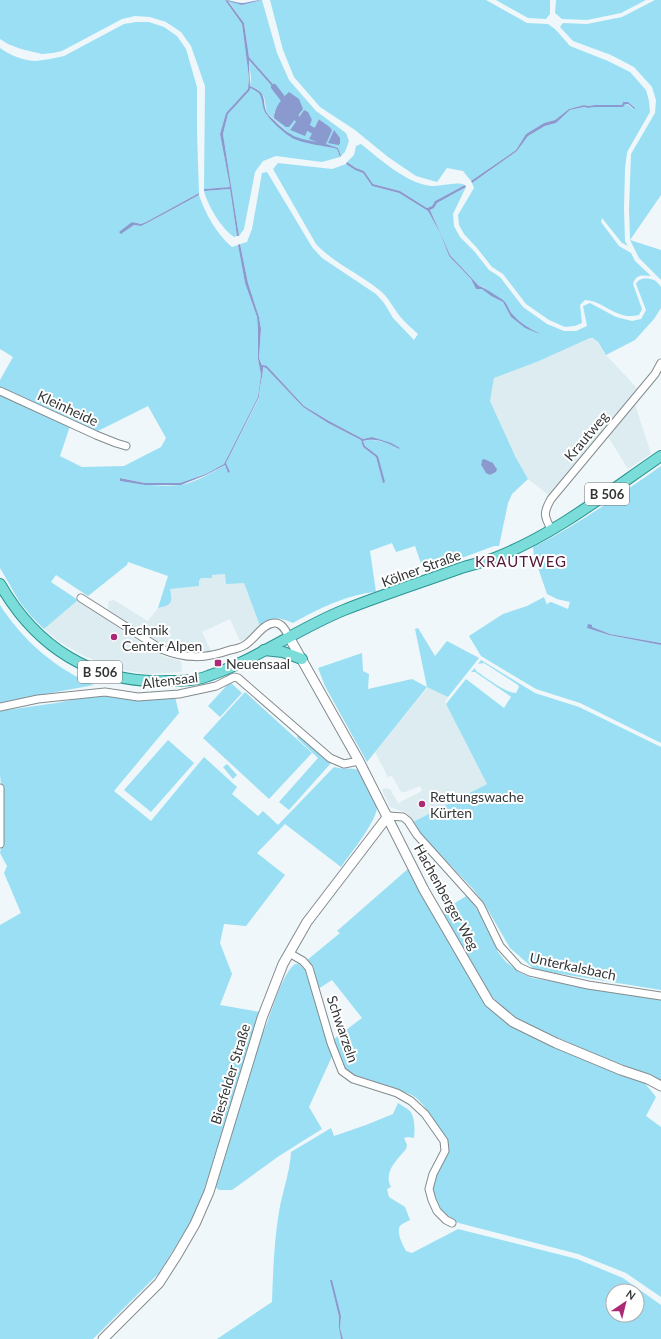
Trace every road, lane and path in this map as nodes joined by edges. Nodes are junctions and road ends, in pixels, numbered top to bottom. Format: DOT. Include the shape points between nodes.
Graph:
graph roads {
  1 [pos="661,363"];
  2 [pos="0,391"];
  3 [pos="126,446"];
  4 [pos="661,456"];
  5 [pos="551,529"];
  6 [pos="0,584"];
  7 [pos="82,598"];
  8 [pos="289,637"];
  9 [pos="264,650"];
  10 [pos="302,659"];
  11 [pos="0,707"];
  12 [pos="359,761"];
  13 [pos="0,788"];
  14 [pos="388,816"];
  15 [pos="0,844"];
  16 [pos="289,953"];
  17 [pos="661,996"];
  18 [pos="661,1086"];
  19 [pos="452,1223"];
  20 [pos="103,1339"];
  1 -- 5 [label="street, Krautweg" via="655,374 551,499 545,512"];
  2 -- 3 [label="street, Kleinheide" via="96,436"];
  4 -- 5 [label="main road, Kölner Straße / B 506" via="604,497"];
  5 -- 8 [label="main road, Kölner Straße / B 506" via="497,557 344,610"];
  6 -- 9 [label="main road, Kölner Straße / B 506" via="30,627 43,638 74,660 101,672 126,679 155,682 206,677"];
  7 -- 8 [label="street" via="161,649 188,657 215,656 246,645 257,633 273,623 283,626"];
  8 -- 9 [label="main road, Kölner Straße / B 506"];
  8 -- 10 [label="street, Hachenberger Weg"];
  9 -- 10 [label="main road" via="284,652"];
  10 -- 12 [label="street, Hachenberger Weg"];
  11 -- 12 [label="street, Altensaal" via="38,699 105,692 138,697 179,694 216,686 234,677 330,758 344,764"];
  12 -- 14 [label="street, Hachenberger Weg"];
  13 -- 15 [label="street"];
  14 -- 16 [label="street, Biesfelder Straße" via="307,922"];
  14 -- 17 [label="street, Unterkalsbach" via="403,817 408,821 436,858 480,905 500,946 519,967 530,972 588,985"];
  14 -- 18 [label="street, Hachenberger Weg" via="424,890 489,1002 513,1022"];
  16 -- 19 [label="street, Schwarzeln" via="308,968 342,1071 353,1079 397,1093 411,1101 425,1114 444,1141 445,1151 433,1174 429,1189 437,1211"];
  16 -- 20 [label="street, Biesfelder Straße" via="262,1018 201,1213 177,1256 158,1282"];
}
